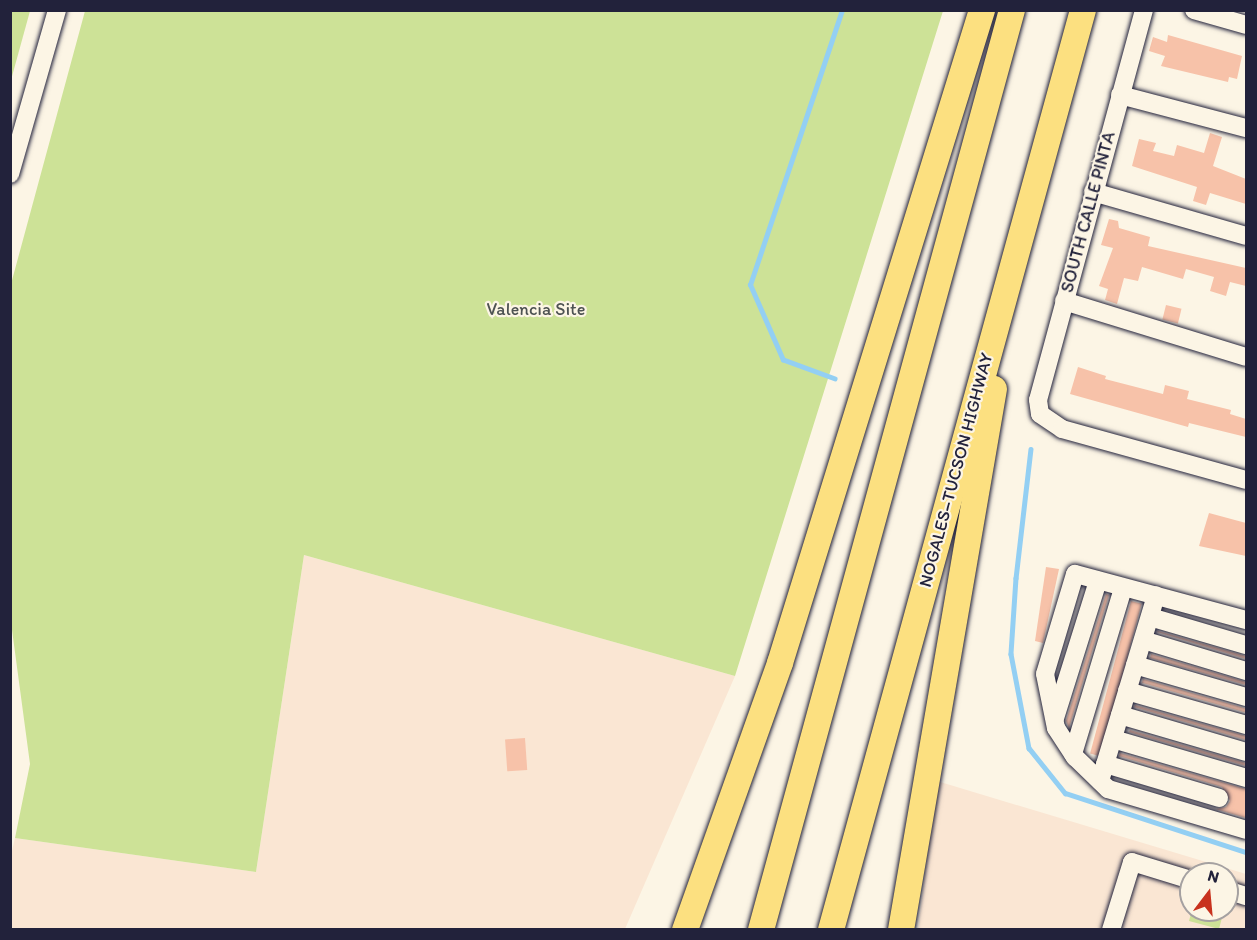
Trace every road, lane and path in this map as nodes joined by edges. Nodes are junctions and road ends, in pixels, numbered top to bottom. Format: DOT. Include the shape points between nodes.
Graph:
graph roads {
  1 [pos="57,10"];
  2 [pos="982,10"];
  3 [pos="1012,10"];
  4 [pos="1083,10"];
  5 [pos="1143,10"];
  6 [pos="1194,10"];
  7 [pos="1246,25"];
  8 [pos="1120,95"];
  9 [pos="1246,128"];
  10 [pos="10,174"];
  11 [pos="1093,192"];
  12 [pos="1246,236"];
  13 [pos="1018,243"];
  14 [pos="1064,301"];
  15 [pos="1246,357"];
  16 [pos="1246,480"];
  17 [pos="1098,581"];
  18 [pos="1123,588"];
  19 [pos="1156,596"];
  20 [pos="1150,617"];
  21 [pos="1246,620"];
  22 [pos="1143,640"];
  23 [pos="1246,645"];
  24 [pos="1135,665"];
  25 [pos="1246,671"];
  26 [pos="1127,691"];
  27 [pos="1246,697"];
  28 [pos="1120,715"];
  29 [pos="1054,719"];
  30 [pos="1246,725"];
  31 [pos="1113,739"];
  32 [pos="1246,752"];
  33 [pos="1073,754"];
  34 [pos="1103,772"];
  35 [pos="1246,778"];
  36 [pos="1219,798"];
  37 [pos="1246,830"];
  38 [pos="1179,876"];
  39 [pos="685,930"];
  40 [pos="761,930"];
  41 [pos="831,930"];
  42 [pos="901,930"];
  43 [pos="1111,930"];
  1 -- 10 [label="street"];
  2 -- 39 [label="highway" via="788,640"];
  3 -- 40 [label="highway"];
  4 -- 13 [label="highway, NOGALES–TUCSON HIGHWAY"];
  5 -- 8 [label="street, SOUTH CALLE PINTA"];
  6 -- 7 [label="street"];
  8 -- 9 [label="street"];
  8 -- 11 [label="street, SOUTH CALLE PINTA"];
  11 -- 12 [label="street"];
  11 -- 14 [label="street, SOUTH CALLE PINTA"];
  13 -- 41 [label="highway, NOGALES–TUCSON HIGHWAY"];
  13 -- 42 [label="highway"];
  14 -- 15 [label="street"];
  14 -- 16 [label="street, SOUTH CALLE PINTA" via="1038,400 1040,414 1062,429"];
  17 -- 18 [label="street"];
  17 -- 29 [label="street"];
  17 -- 29 [label="street" via="1075,574 1045,674"];
  18 -- 19 [label="street"];
  18 -- 33 [label="street"];
  19 -- 20 [label="street"];
  19 -- 21 [label="street"];
  20 -- 22 [label="street"];
  20 -- 23 [label="street"];
  22 -- 24 [label="street"];
  22 -- 25 [label="street"];
  24 -- 26 [label="street"];
  24 -- 27 [label="street"];
  26 -- 28 [label="street"];
  26 -- 30 [label="street"];
  28 -- 31 [label="street"];
  28 -- 32 [label="street"];
  29 -- 33 [label="street"];
  31 -- 34 [label="street"];
  31 -- 35 [label="street"];
  33 -- 34 [label="street"];
  34 -- 36 [label="street"];
  34 -- 37 [label="street" via="1108,789"];
  38 -- 43 [label="street" via="1132,862"];
}
